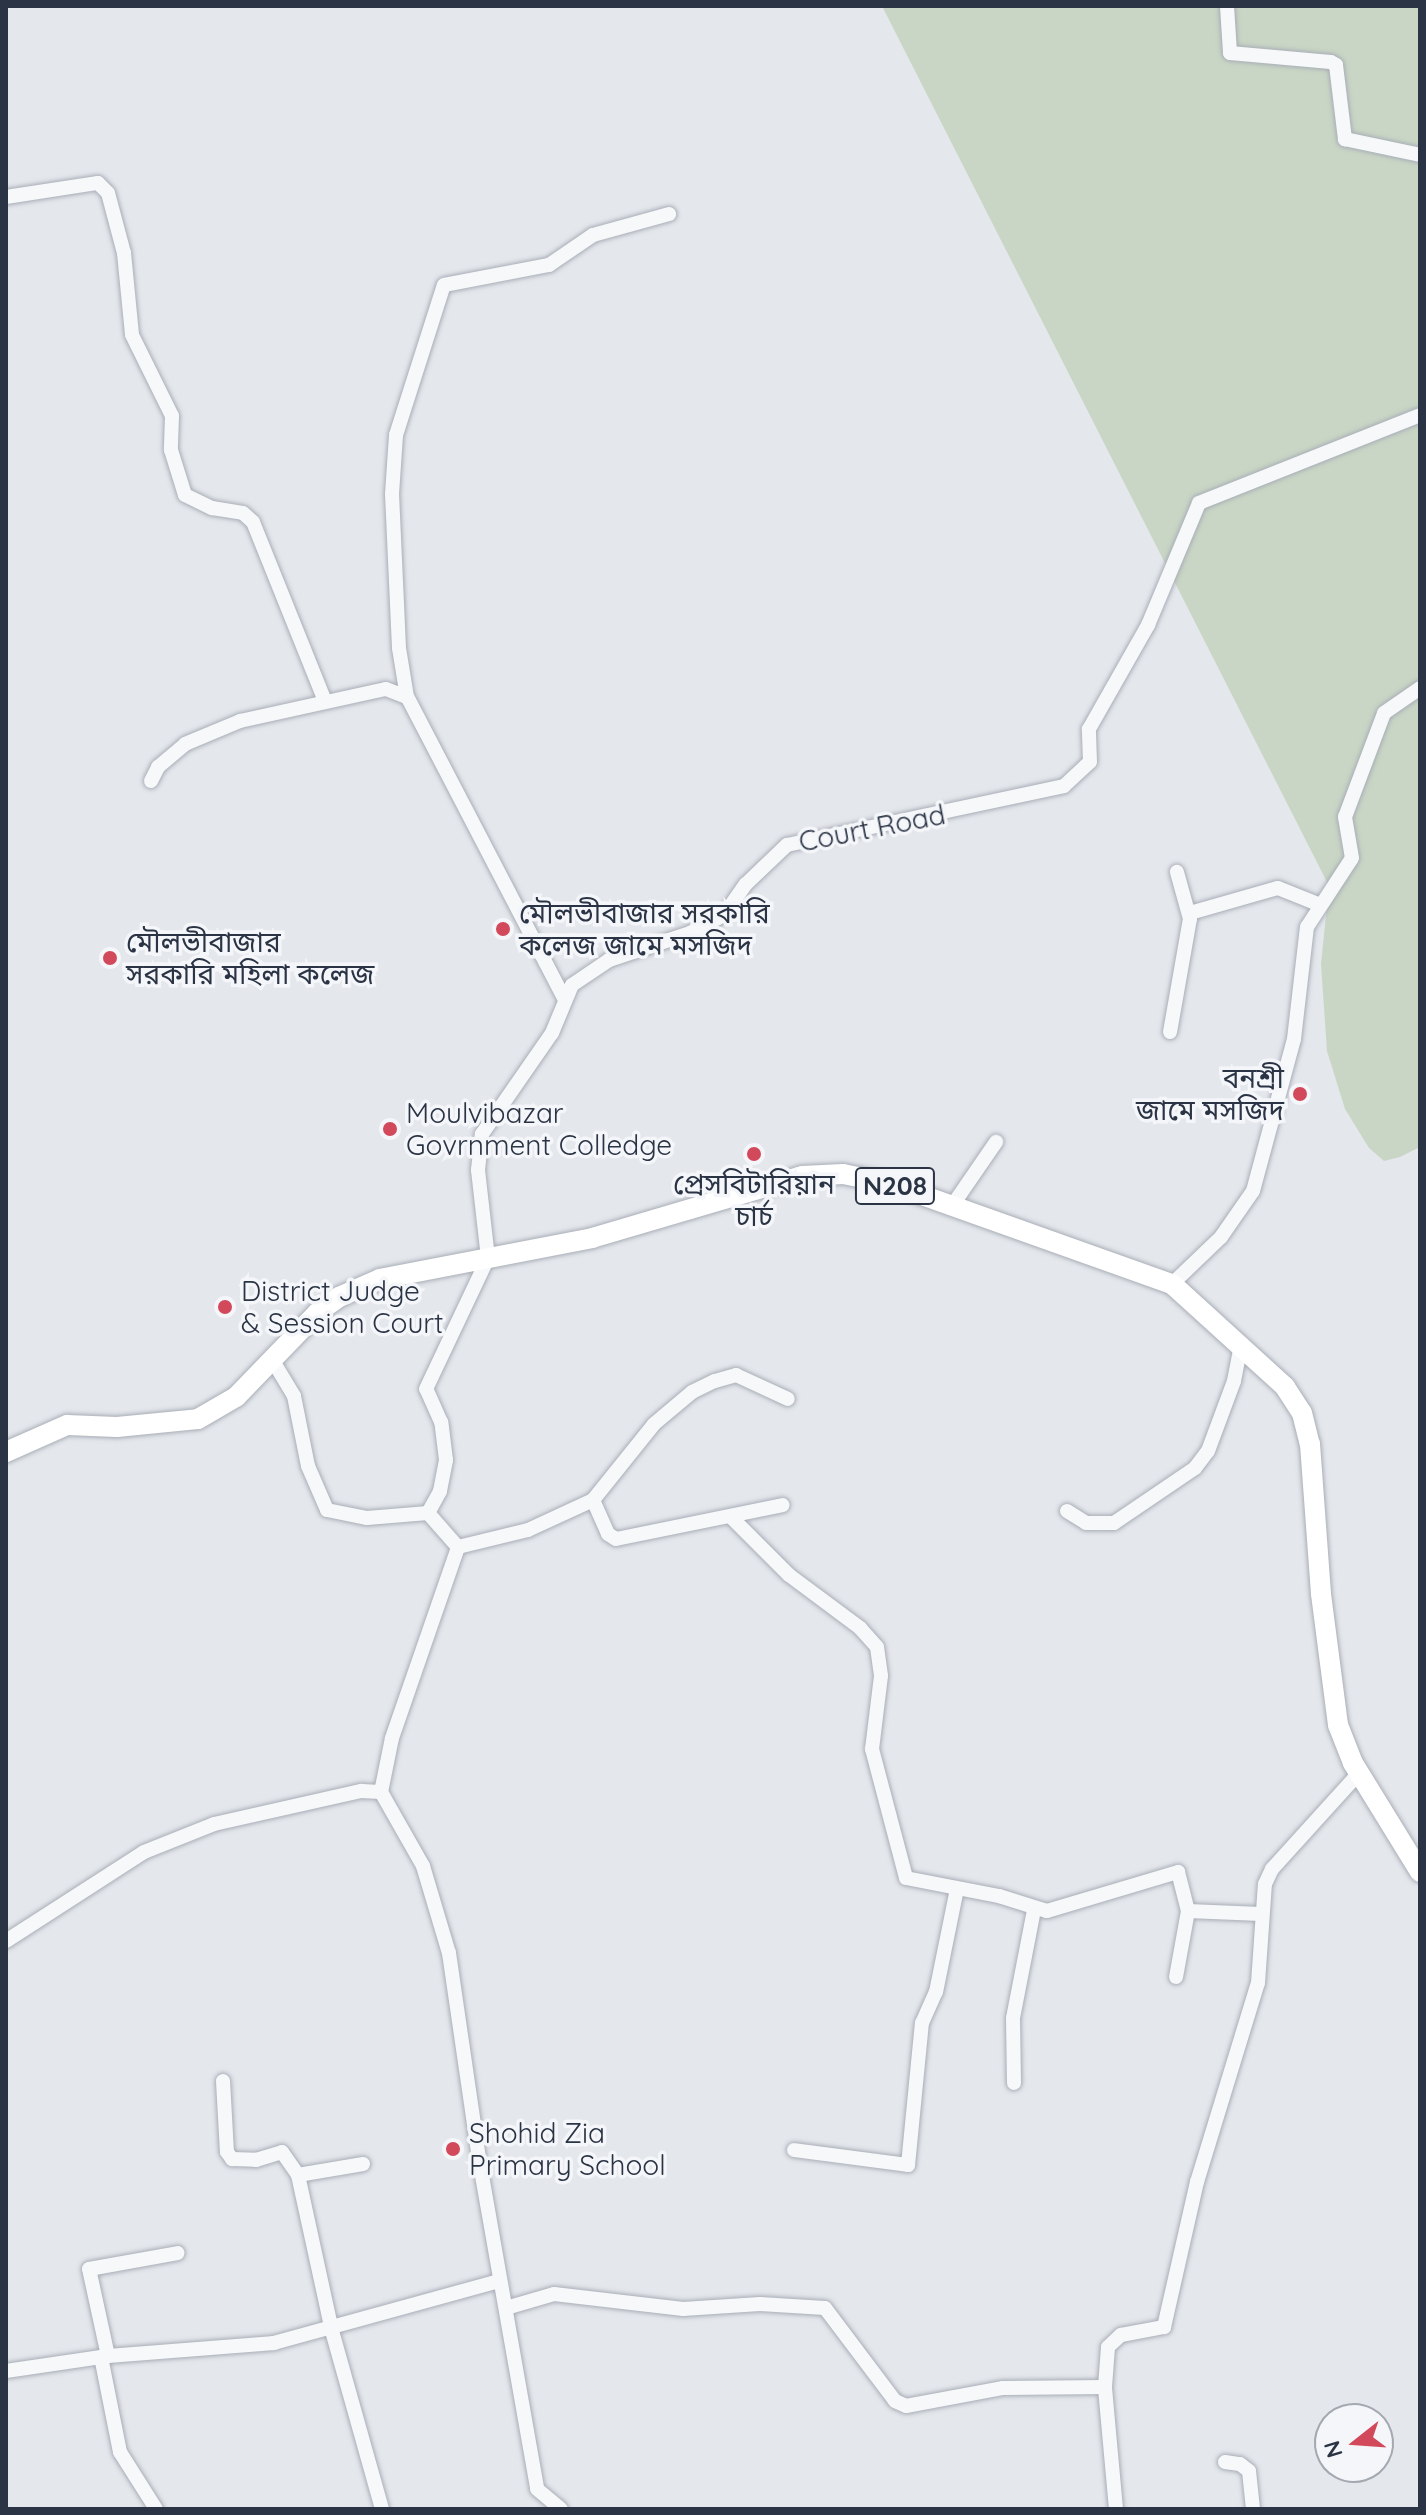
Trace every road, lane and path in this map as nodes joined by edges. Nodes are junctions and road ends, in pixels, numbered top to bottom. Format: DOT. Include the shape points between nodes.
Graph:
graph roads {
  1 [pos="1227,6"];
  2 [pos="1420,155"];
  3 [pos="6,197"];
  4 [pos="669,214"];
  5 [pos="1420,415"];
  6 [pos="1420,688"];
  7 [pos="407,697"];
  8 [pos="325,701"];
  9 [pos="151,781"];
  10 [pos="1177,872"];
  11 [pos="1318,904"];
  12 [pos="1190,913"];
  13 [pos="564,998"];
  14 [pos="1170,1032"];
  15 [pos="996,1142"];
  16 [pos="952,1206"];
  17 [pos="488,1258"];
  18 [pos="1172,1284"];
  19 [pos="1241,1344"];
  20 [pos="273,1361"];
  21 [pos="788,1399"];
  22 [pos="6,1452"];
  23 [pos="593,1500"];
  24 [pos="783,1505"];
  25 [pos="1067,1511"];
  26 [pos="428,1513"];
  27 [pos="731,1517"];
  28 [pos="458,1547"];
  29 [pos="1359,1773"];
  30 [pos="381,1792"];
  31 [pos="1419,1868"];
  32 [pos="957,1889"];
  33 [pos="1034,1910"];
  34 [pos="1188,1911"];
  35 [pos="1261,1914"];
  36 [pos="6,1941"];
  37 [pos="1176,1977"];
  38 [pos="223,2081"];
  39 [pos="1014,2083"];
  40 [pos="794,2150"];
  41 [pos="363,2164"];
  42 [pos="298,2175"];
  43 [pos="178,2253"];
  44 [pos="499,2281"];
  45 [pos="506,2308"];
  46 [pos="332,2331"];
  47 [pos="104,2357"];
  48 [pos="6,2371"];
  49 [pos="1105,2387"];
  50 [pos="1225,2462"];
  51 [pos="156,2509"];
  52 [pos="382,2509"];
  53 [pos="561,2509"];
  54 [pos="1116,2509"];
  55 [pos="1253,2509"];
  1 -- 2 [label="street" via="1230,53 1331,62 1336,65 1345,139"];
  3 -- 8 [label="street" via="98,183 108,193 124,253 132,335 172,416 171,450 185,495 212,508 243,513 262,535 307,666"];
  4 -- 7 [label="street" via="593,235 549,265 444,285 396,435 392,494 399,648"];
  5 -- 13 [label="street, Court Road" via="1199,503 1148,625 1089,729 1090,762 1064,786 787,845 746,884 724,915 690,933 609,960 572,985"];
  6 -- 11 [label="street" via="1384,713 1345,817 1352,858 1333,893"];
  7 -- 8 [label="street" via="386,689"];
  7 -- 13 [label="street"];
  8 -- 9 [label="street" via="240,721 185,744 158,767"];
  10 -- 12 [label="street"];
  11 -- 12 [label="street" via="1278,888"];
  11 -- 18 [label="street" via="1307,927 1294,1039 1253,1191 1221,1237"];
  12 -- 14 [label="street"];
  13 -- 17 [label="street, Court Road" via="552,1033 482,1134 478,1170"];
  15 -- 16 [label="street"];
  16 -- 17 [label="highway, N208" via="888,1183 843,1174 802,1176 592,1238"];
  16 -- 18 [label="highway, N208"];
  17 -- 20 [label="highway, N208" via="380,1279 339,1297"];
  17 -- 26 [label="street" via="426,1389 441,1422 446,1460 440,1491"];
  18 -- 19 [label="highway, N208"];
  19 -- 25 [label="street" via="1219,1423 1195,1468 1114,1523 1086,1523"];
  19 -- 29 [label="highway, N208" via="1285,1387 1302,1413 1338,1725"];
  20 -- 22 [label="highway, N208" via="236,1397 198,1419 117,1427 67,1425"];
  20 -- 26 [label="street" via="294,1396 308,1466 327,1510 367,1518"];
  21 -- 23 [label="street" via="736,1375 692,1392 654,1424"];
  23 -- 27 [label="street" via="608,1534 616,1539"];
  23 -- 28 [label="street" via="528,1530"];
  24 -- 27 [label="street"];
  26 -- 28 [label="street"];
  27 -- 32 [label="street" via="789,1575 877,1647 881,1676 872,1749 902,1870 915,1882"];
  28 -- 30 [label="street" via="392,1738"];
  29 -- 31 [label="highway, N208"];
  29 -- 35 [label="street" via="1272,1869"];
  30 -- 36 [label="street" via="361,1791 214,1824 172,1840 144,1852"];
  30 -- 44 [label="street" via="423,1866 449,1953"];
  32 -- 33 [label="street" via="999,1896"];
  32 -- 40 [label="street" via="936,1992 922,2023 908,2165"];
  33 -- 34 [label="street" via="1047,1911 1178,1872"];
  33 -- 39 [label="street" via="1013,2018"];
  34 -- 35 [label="street"];
  34 -- 37 [label="street"];
  35 -- 49 [label="street" via="1258,1983 1197,2182 1171,2308 1158,2332 1121,2335 1108,2347"];
  38 -- 42 [label="street" via="227,2152 232,2159 256,2160 282,2152"];
  41 -- 42 [label="street"];
  42 -- 46 [label="street"];
  43 -- 47 [label="street" via="89,2269"];
  44 -- 45 [label="street"];
  44 -- 46 [label="street"];
  45 -- 49 [label="street" via="554,2294 683,2309 760,2304 825,2308 895,2401 906,2406 1003,2388"];
  45 -- 53 [label="street" via="537,2489"];
  46 -- 47 [label="street" via="274,2343"];
  46 -- 52 [label="street"];
  47 -- 48 [label="street"];
  47 -- 51 [label="street" via="120,2452"];
  49 -- 54 [label="street"];
  50 -- 55 [label="street" via="1249,2471"];
}
